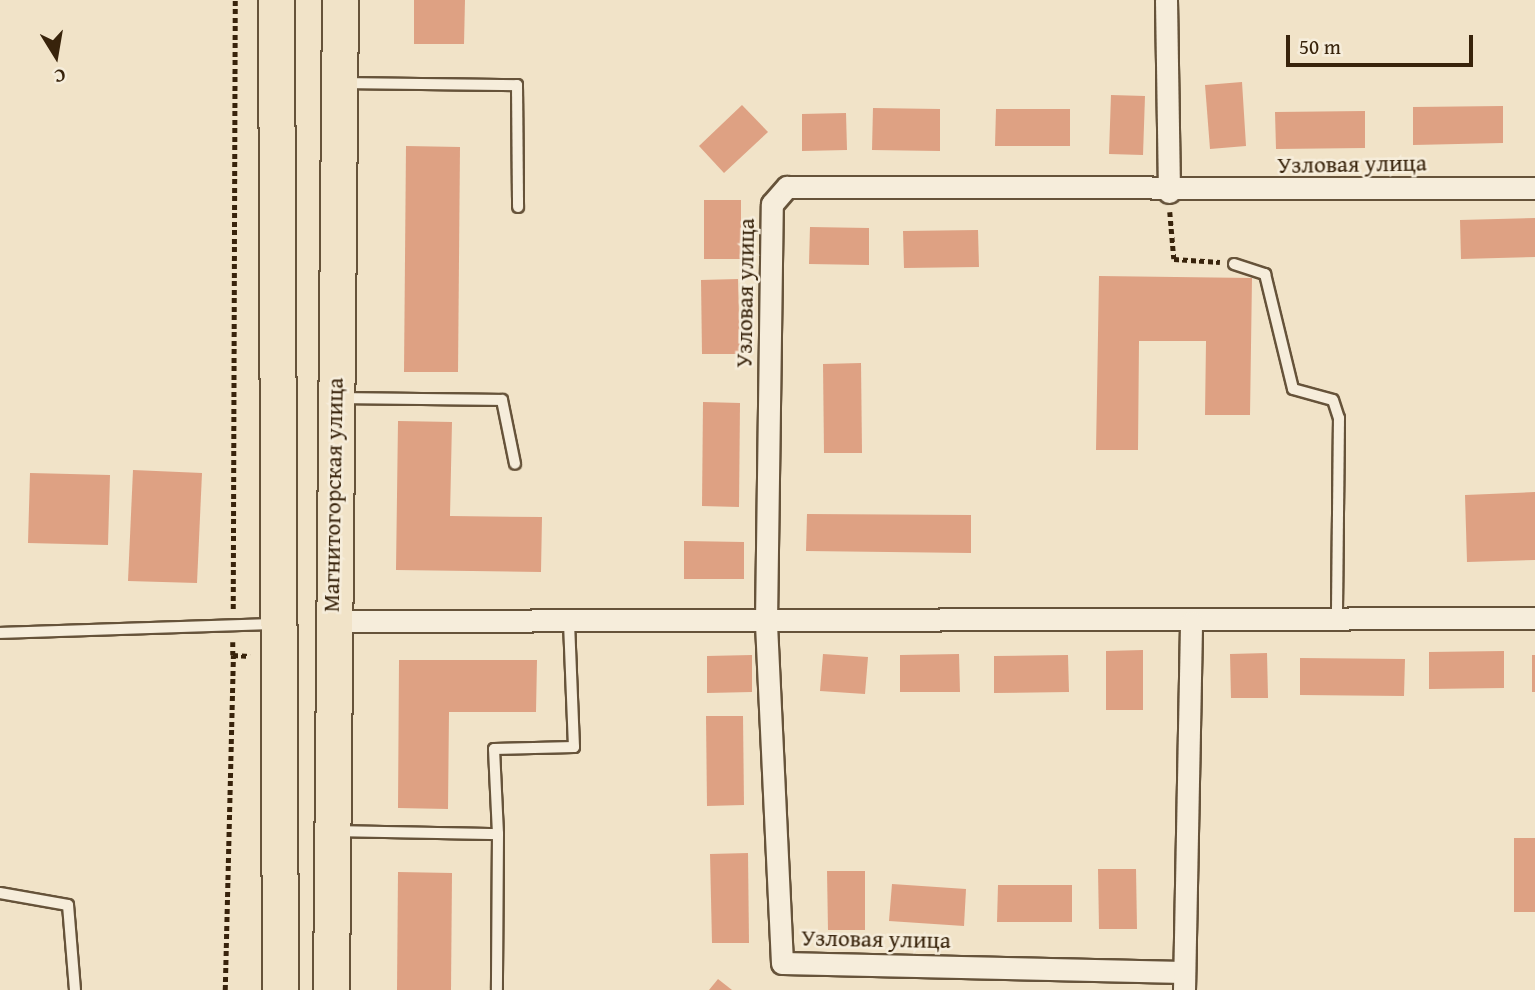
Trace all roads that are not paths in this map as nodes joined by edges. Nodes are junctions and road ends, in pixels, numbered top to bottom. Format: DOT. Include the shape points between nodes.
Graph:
graph roads {
  1 [pos="276,0"];
  2 [pos="340,0"];
  3 [pos="1167,0"];
  4 [pos="339,83"];
  5 [pos="1535,188"];
  6 [pos="1169,192"];
  7 [pos="518,207"];
  8 [pos="1234,264"];
  9 [pos="335,398"];
  10 [pos="515,464"];
  11 [pos="1535,618"];
  12 [pos="331,621"];
  13 [pos="569,621"];
  14 [pos="766,621"];
  15 [pos="1191,622"];
  16 [pos="1337,622"];
  17 [pos="278,624"];
  18 [pos="0,633"];
  19 [pos="331,831"];
  20 [pos="498,834"];
  21 [pos="0,893"];
  22 [pos="1184,981"];
  23 [pos="75,990"];
  24 [pos="280,990"];
  25 [pos="331,990"];
  26 [pos="497,990"];
  1 -- 17 [label="main road"];
  2 -- 4 [label="main road, Магнитогорская улица"];
  3 -- 6 [label="street"];
  4 -- 7 [label="lane" via="517,85"];
  4 -- 9 [label="main road, Магнитогорская улица"];
  5 -- 6 [label="street, Узловая улица"];
  6 -- 14 [label="street, Узловая улица" via="787,187 778,193 772,204"];
  8 -- 16 [label="lane" via="1265,274 1293,389 1332,400 1339,418"];
  9 -- 10 [label="lane" via="502,400"];
  9 -- 12 [label="main road, Магнитогорская улица"];
  11 -- 16 [label="street"];
  12 -- 13 [label="street"];
  12 -- 19 [label="main road, Магнитогорская улица"];
  13 -- 14 [label="street"];
  13 -- 20 [label="lane" via="574,747 494,749"];
  14 -- 15 [label="street"];
  14 -- 22 [label="street, Узловая улица" via="782,963"];
  15 -- 16 [label="street"];
  15 -- 22 [label="street, Узловая улица"];
  17 -- 18 [label="lane"];
  17 -- 24 [label="main road"];
  19 -- 20 [label="lane"];
  19 -- 25 [label="main road, Магнитогорская улица"];
  20 -- 26 [label="lane"];
  21 -- 23 [label="lane" via="68,905"];
}
